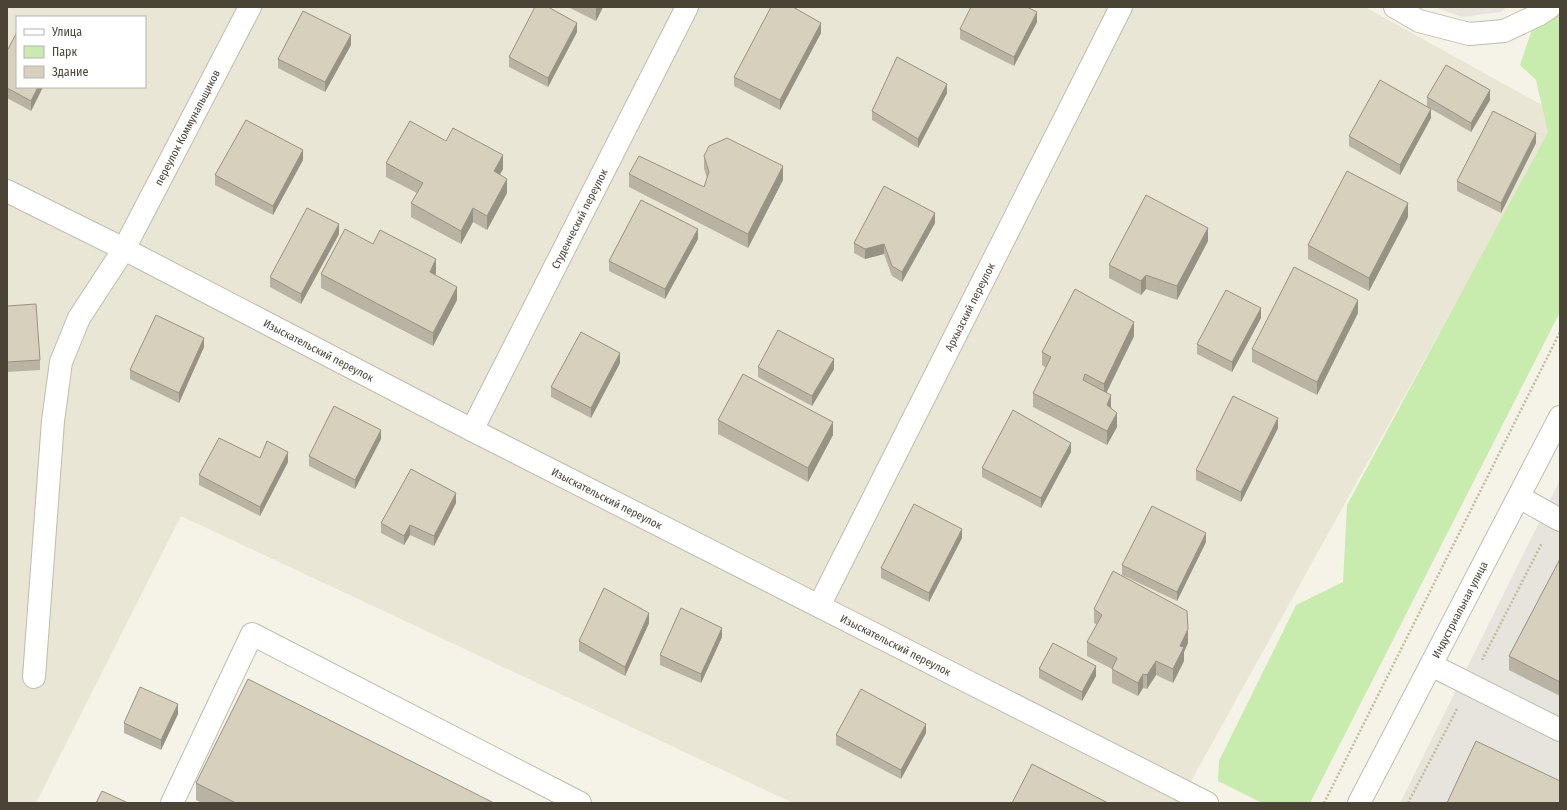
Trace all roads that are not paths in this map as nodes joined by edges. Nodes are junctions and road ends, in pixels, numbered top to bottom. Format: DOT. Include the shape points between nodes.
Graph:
graph roads {
  1 [pos="250,7"];
  2 [pos="687,7"];
  3 [pos="1121,7"];
  4 [pos="1395,7"];
  5 [pos="1550,7"];
  6 [pos="7,192"];
  7 [pos="124,249"];
  8 [pos="1560,417"];
  9 [pos="472,430"];
  10 [pos="1519,497"];
  11 [pos="1557,518"];
  12 [pos="819,606"];
  13 [pos="1431,665"];
  14 [pos="34,677"];
  15 [pos="1560,730"];
  16 [pos="172,803"];
  17 [pos="580,803"];
  18 [pos="1207,803"];
  19 [pos="1359,803"];
  1 -- 7 [label="street, переулок Коммунальщиков"];
  2 -- 9 [label="street, Студенческий переулок"];
  3 -- 12 [label="street, Архызский переулок"];
  4 -- 5 [label="street" via="1419,21 1469,34 1504,31"];
  6 -- 7 [label="street, Изыскательский переулок"];
  7 -- 9 [label="street, Изыскательский переулок"];
  7 -- 14 [label="street, переулок Коммунальщиков" via="79,318 61,362 53,421"];
  8 -- 10 [label="street, Индустриальная улица"];
  9 -- 12 [label="street, Изыскательский переулок"];
  10 -- 11 [label="street"];
  10 -- 13 [label="street, Индустриальная улица"];
  12 -- 18 [label="street, Изыскательский переулок"];
  13 -- 15 [label="street"];
  13 -- 19 [label="street, Индустриальная улица"];
  16 -- 17 [label="street" via="252,634"];
}
